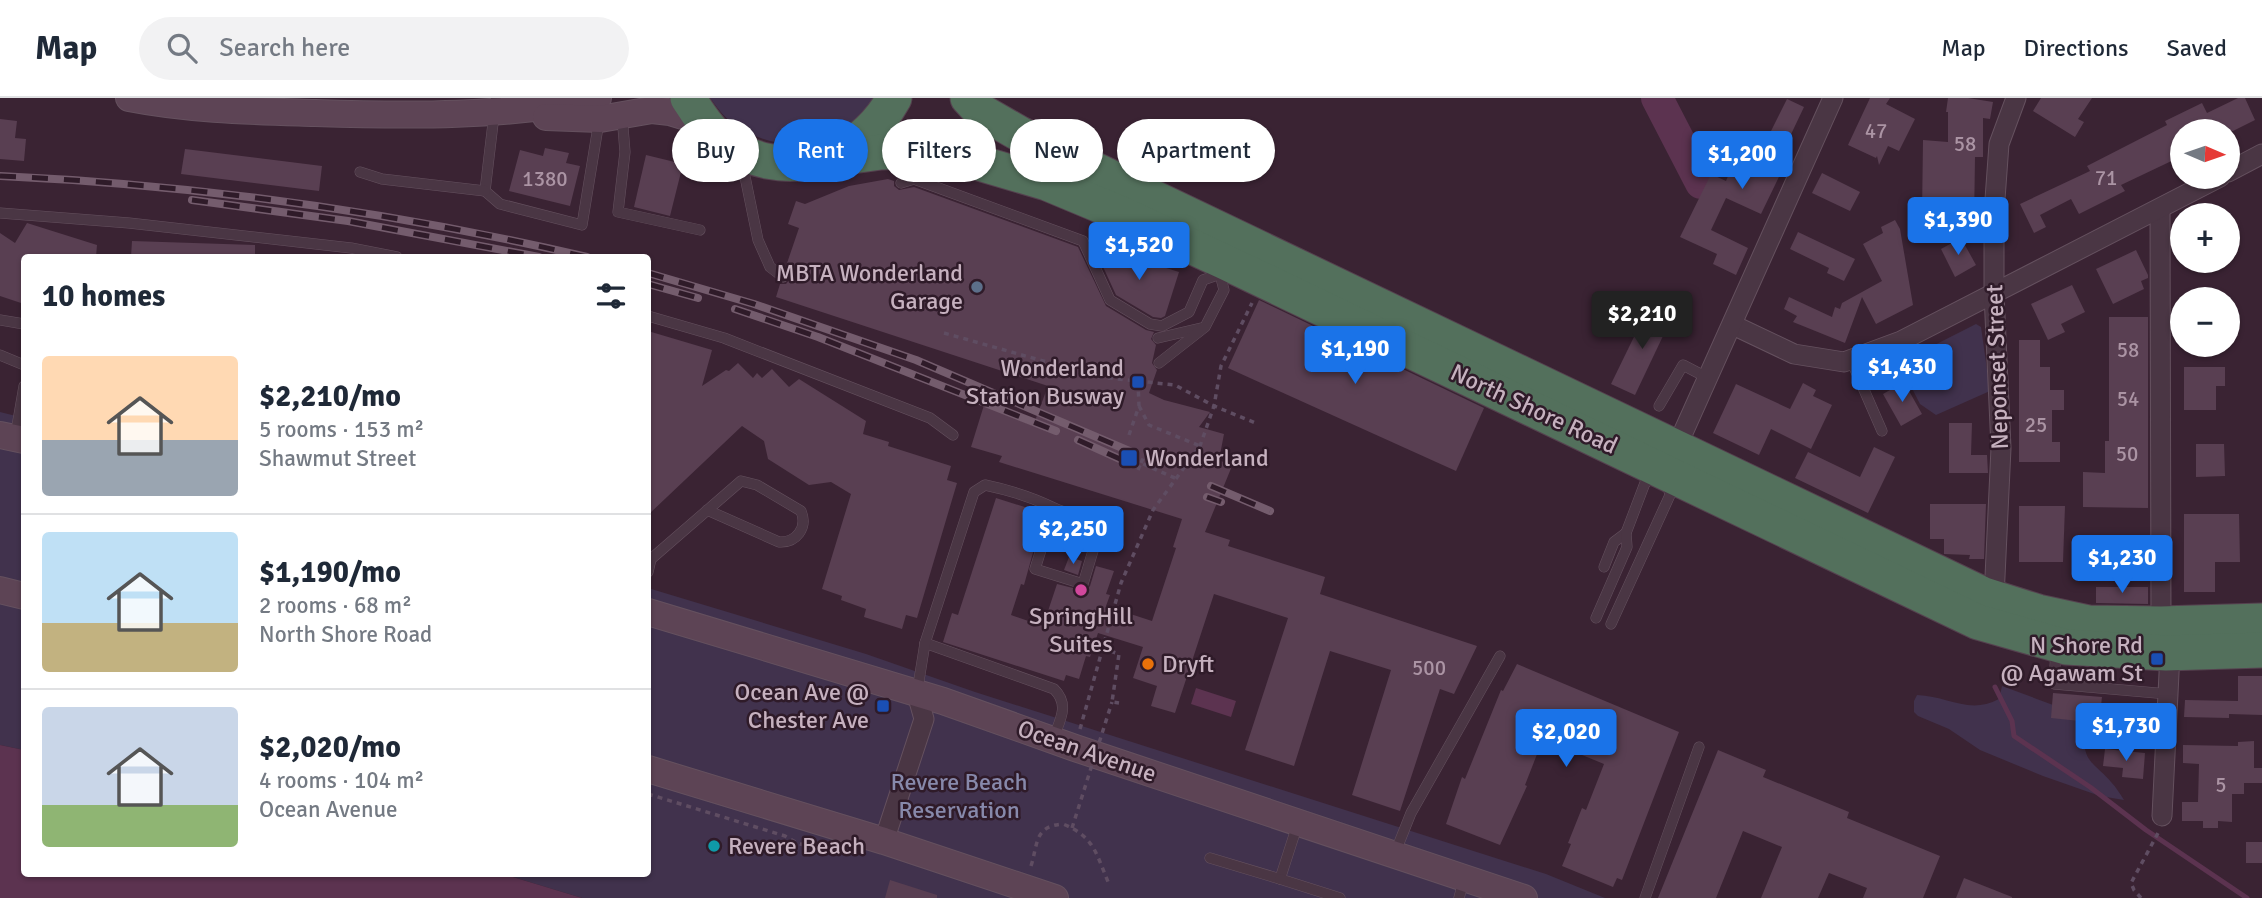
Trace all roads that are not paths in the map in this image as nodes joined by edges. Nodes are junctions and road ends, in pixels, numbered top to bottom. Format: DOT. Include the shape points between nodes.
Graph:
graph roads {
  1 [pos="129,98"];
  2 [pos="894,98"];
  3 [pos="968,98"];
  4 [pos="1833,98"];
  5 [pos="2016,98"];
  6 [pos="217,104"];
  7 [pos="495,105"];
  8 [pos="467,106"];
  9 [pos="696,110"];
  10 [pos="607,111"];
  11 [pos="868,133"];
  12 [pos="868,154"];
  13 [pos="2262,154"];
  14 [pos="2240,166"];
  15 [pos="360,172"];
  16 [pos="746,182"];
  17 [pos="901,183"];
  18 [pos="2198,189"];
  19 [pos="485,191"];
  20 [pos="2160,209"];
  21 [pos="0,213"];
  22 [pos="700,230"];
  23 [pos="382,254"];
  24 [pos="1227,258"];
  25 [pos="783,277"];
  26 [pos="1994,294"];
  27 [pos="651,317"];
  28 [pos="0,320"];
  29 [pos="21,323"];
  30 [pos="1733,325"];
  31 [pos="1205,327"];
  32 [pos="1158,338"];
  33 [pos="0,355"];
  34 [pos="1851,360"];
  35 [pos="1159,363"];
  36 [pos="21,364"];
  37 [pos="1709,378"];
  38 [pos="21,400"];
  39 [pos="1659,406"];
  40 [pos="1882,431"];
  41 [pos="953,435"];
  42 [pos="13,438"];
  43 [pos="1670,460"];
  44 [pos="1055,509"];
  45 [pos="707,510"];
  46 [pos="1626,533"];
  47 [pos="651,556"];
  48 [pos="1604,567"];
  49 [pos="0,590"];
  50 [pos="21,595"];
  51 [pos="1994,598"];
  52 [pos="651,613"];
  53 [pos="1596,618"];
  54 [pos="2262,621"];
  55 [pos="1611,624"];
  56 [pos="2166,639"];
  57 [pos="925,643"];
  58 [pos="2056,645"];
  59 [pos="2262,650"];
  60 [pos="1500,656"];
  61 [pos="917,694"];
  62 [pos="2168,694"];
  63 [pos="1064,744"];
  64 [pos="1699,747"];
  65 [pos="651,770"];
  66 [pos="2162,816"];
  67 [pos="1298,822"];
  68 [pos="884,841"];
  69 [pos="1394,856"];
  70 [pos="1210,858"];
  71 [pos="1280,879"];
  72 [pos="1461,888"];
  73 [pos="1055,898"];
  74 [pos="1340,898"];
  75 [pos="1524,898"];
  76 [pos="1645,898"];
  1 -- 6 [label="main road"];
  2 -- 11 [label="highway"];
  3 -- 24 [label="highway, North Shore Road" via="980,111"];
  4 -- 30 [label="street"];
  5 -- 26 [label="street, Neponset Street" via="1998,144"];
  6 -- 8 [label="main road" via="364,115"];
  7 -- 8 [label="main road"];
  7 -- 10 [label="main road"];
  7 -- 19 [label="lane"];
  9 -- 10 [label="main road"];
  10 -- 19 [label="lane" via="582,225 500,204"];
  10 -- 22 [label="lane" via="625,152 618,212"];
  12 -- 24 [label="highway, North Shore Road" via="922,151 979,163 1047,183"];
  13 -- 14 [label="street"];
  15 -- 19 [label="lane" via="382,179"];
  16 -- 25 [label="lane" via="758,240 770,267"];
  17 -- 24 [label="lane" via="914,179 1083,241 1110,300 1150,324 1162,326 1189,312 1203,280"];
  18 -- 20 [label="street"];
  20 -- 26 [label="street"];
  20 -- 56 [label="street"];
  21 -- 23 [label="lane" via="129,223"];
  24 -- 31 [label="lane" via="1224,290"];
  24 -- 43 [label="highway, North Shore Road"];
  26 -- 34 [label="street" via="1901,341"];
  26 -- 51 [label="street, Neponset Street" via="2001,448"];
  27 -- 41 [label="lane" via="724,338 930,418"];
  28 -- 29 [label="lane"];
  30 -- 34 [label="street" via="1794,354"];
  30 -- 37 [label="street"];
  31 -- 32 [label="lane"];
  31 -- 35 [label="lane"];
  33 -- 36 [label="lane"];
  34 -- 40 [label="lane"];
  37 -- 39 [label="lane" via="1682,365"];
  37 -- 43 [label="street"];
  38 -- 42 [label="lane"];
  43 -- 46 [label="lane" via="1645,483"];
  43 -- 51 [label="highway, North Shore Road"];
  43 -- 55 [label="lane" via="1670,495"];
  43 -- 58 [label="highway, North Shore Road" via="1978,622"];
  44 -- 44 [label="lane" via="1035,569 1083,584 1102,521"];
  44 -- 57 [label="lane" via="1006,489 985,485 974,492"];
  45 -- 45 [label="lane" via="741,481 748,481 801,511 803,525 797,537 779,542"];
  45 -- 47 [label="lane"];
  46 -- 48 [label="lane" via="1614,542"];
  46 -- 53 [label="lane" via="1628,547"];
  49 -- 50 [label="main road"];
  51 -- 56 [label="highway, North Shore Road"];
  52 -- 61 [label="main road, Ocean Avenue"];
  54 -- 56 [label="highway, North Shore Road"];
  56 -- 58 [label="highway, North Shore Road" via="2110,651"];
  56 -- 59 [label="highway, North Shore Road"];
  56 -- 62 [label="street"];
  57 -- 61 [label="lane"];
  57 -- 63 [label="lane" via="1054,689 1062,696"];
  58 -- 62 [label="lane" via="2054,684"];
  60 -- 69 [label="lane" via="1411,813"];
  61 -- 63 [label="main road, Ocean Avenue"];
  61 -- 68 [label="street" via="924,719"];
  62 -- 66 [label="street"];
  63 -- 67 [label="main road, Ocean Avenue"];
  64 -- 76 [label="lane"];
  65 -- 68 [label="main road"];
  67 -- 69 [label="main road, Ocean Avenue"];
  67 -- 71 [label="lane"];
  68 -- 73 [label="main road"];
  69 -- 72 [label="main road, Ocean Avenue"];
  70 -- 71 [label="lane"];
  71 -- 74 [label="lane"];
  72 -- 75 [label="main road, Ocean Avenue"];
}
